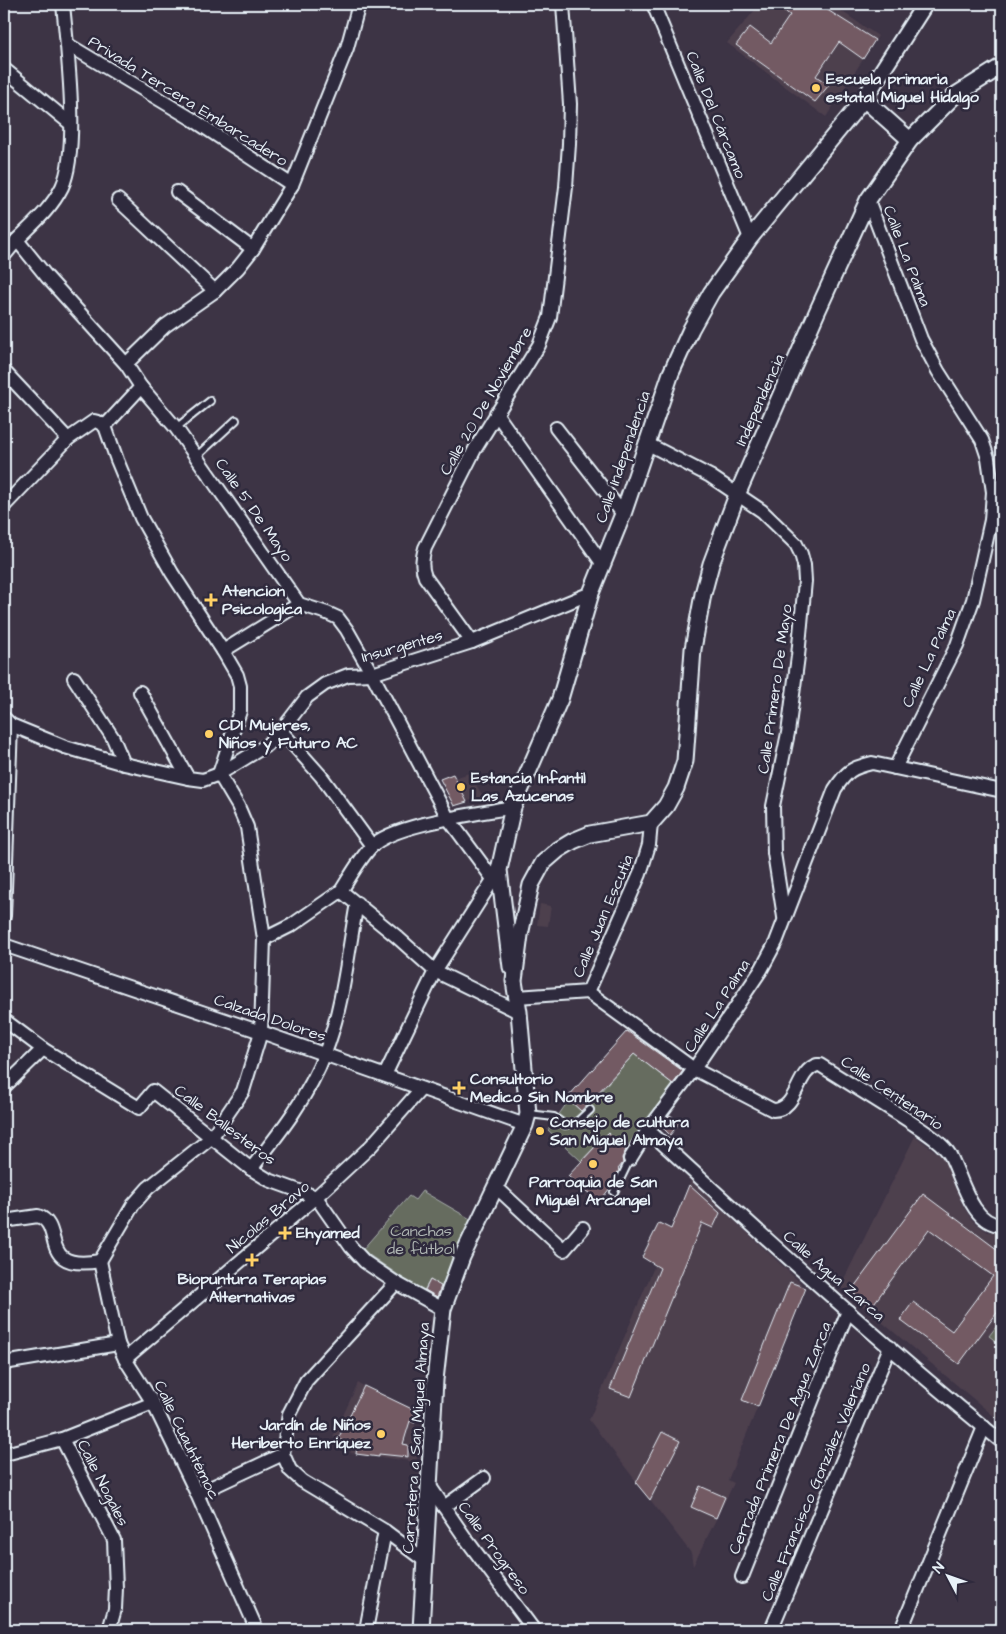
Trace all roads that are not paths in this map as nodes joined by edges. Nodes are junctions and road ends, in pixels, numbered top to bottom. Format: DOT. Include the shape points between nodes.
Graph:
graph roads {
  1 [pos="62,4"];
  2 [pos="359,4"];
  3 [pos="563,4"];
  4 [pos="653,4"];
  5 [pos="925,4"];
  6 [pos="67,44"];
  7 [pos="1002,66"];
  8 [pos="4,69"];
  9 [pos="864,99"];
  10 [pos="71,124"];
  11 [pos="910,140"];
  12 [pos="292,186"];
  13 [pos="177,192"];
  14 [pos="118,200"];
  15 [pos="868,200"];
  16 [pos="750,238"];
  17 [pos="17,240"];
  18 [pos="253,249"];
  19 [pos="4,256"];
  20 [pos="215,291"];
  21 [pos="126,364"];
  22 [pos="4,371"];
  23 [pos="141,387"];
  24 [pos="210,401"];
  25 [pos="496,413"];
  26 [pos="236,420"];
  27 [pos="105,426"];
  28 [pos="176,428"];
  29 [pos="556,428"];
  30 [pos="68,439"];
  31 [pos="646,444"];
  32 [pos="197,456"];
  33 [pos="737,494"];
  34 [pos="4,506"];
  35 [pos="623,514"];
  36 [pos="997,522"];
  37 [pos="602,563"];
  38 [pos="591,593"];
  39 [pos="298,604"];
  40 [pos="472,642"];
  41 [pos="223,651"];
  42 [pos="372,674"];
  43 [pos="74,678"];
  44 [pos="140,692"];
  45 [pos="7,721"];
  46 [pos="281,731"];
  47 [pos="124,764"];
  48 [pos="895,768"];
  49 [pos="218,774"];
  50 [pos="188,778"];
  51 [pos="1002,791"];
  52 [pos="513,808"];
  53 [pos="448,818"];
  54 [pos="651,823"];
  55 [pos="372,846"];
  56 [pos="5,859"];
  57 [pos="496,874"];
  58 [pos="340,891"];
  59 [pos="357,903"];
  60 [pos="4,916"];
  61 [pos="784,917"];
  62 [pos="264,939"];
  63 [pos="4,945"];
  64 [pos="435,971"];
  65 [pos="514,981"];
  66 [pos="588,992"];
  67 [pos="518,1005"];
  68 [pos="4,1020"];
  69 [pos="261,1032"];
  70 [pos="43,1049"];
  71 [pos="325,1055"];
  72 [pos="694,1070"];
  73 [pos="385,1075"];
  74 [pos="4,1087"];
  75 [pos="422,1089"];
  76 [pos="590,1110"];
  77 [pos="526,1120"];
  78 [pos="648,1130"];
  79 [pos="211,1138"];
  80 [pos="630,1159"];
  81 [pos="251,1169"];
  82 [pos="496,1187"];
  83 [pos="614,1192"];
  84 [pos="316,1197"];
  85 [pos="4,1221"];
  86 [pos="1002,1225"];
  87 [pos="583,1228"];
  88 [pos="100,1261"];
  89 [pos="396,1283"];
  90 [pos="444,1309"];
  91 [pos="848,1311"];
  92 [pos="118,1344"];
  93 [pos="890,1347"];
  94 [pos="125,1359"];
  95 [pos="4,1363"];
  96 [pos="153,1403"];
  97 [pos="984,1427"];
  98 [pos="62,1439"];
  99 [pos="1002,1442"];
  100 [pos="9,1453"];
  101 [pos="284,1454"];
  102 [pos="484,1478"];
  103 [pos="429,1485"];
  104 [pos="197,1494"];
  105 [pos="444,1507"];
  106 [pos="384,1531"];
  107 [pos="425,1561"];
  108 [pos="742,1577"];
  109 [pos="109,1630"];
  110 [pos="257,1630"];
  111 [pos="366,1630"];
  112 [pos="421,1630"];
  113 [pos="534,1630"];
  114 [pos="772,1630"];
  115 [pos="901,1630"];
  1 -- 6 [label="street"];
  2 -- 12 [label="street" via="347,48"];
  3 -- 25 [label="street, Calle 20 De Noviembre" via="570,104 569,144 550,317 539,345"];
  4 -- 16 [label="street, Calle Del Cárcamo"];
  5 -- 9 [label="street, Calle Independencia"];
  6 -- 10 [label="street"];
  6 -- 12 [label="street, Privada Tercera Embarcadero" via="192,119"];
  7 -- 11 [label="street, Independencia" via="954,96"];
  8 -- 10 [label="street"];
  9 -- 11 [label="street"];
  9 -- 16 [label="street, Calle Independencia"];
  10 -- 17 [label="street" via="63,186 53,204"];
  11 -- 15 [label="street, Independencia"];
  12 -- 18 [label="street"];
  13 -- 18 [label="street"];
  14 -- 20 [label="street"];
  15 -- 33 [label="street, Independencia"];
  15 -- 36 [label="street, Calle La Palma" via="921,339 938,372 982,440 988,458"];
  16 -- 31 [label="street, Calle Independencia" via="710,293 691,329 671,372"];
  17 -- 19 [label="street"];
  17 -- 21 [label="street, Calle 5 De Mayo"];
  18 -- 20 [label="street"];
  20 -- 21 [label="street" via="165,326"];
  21 -- 23 [label="street, Calle 5 De Mayo"];
  22 -- 30 [label="street"];
  23 -- 27 [label="street"];
  23 -- 28 [label="street, Calle 5 De Mayo"];
  24 -- 28 [label="lane"];
  25 -- 37 [label="street"];
  25 -- 40 [label="street, Calle 20 De Noviembre" via="468,462 422,560 425,578"];
  26 -- 32 [label="lane"];
  27 -- 30 [label="street" via="94,421"];
  27 -- 41 [label="street" via="141,518"];
  28 -- 32 [label="street, Calle 5 De Mayo"];
  29 -- 35 [label="street"];
  30 -- 34 [label="street"];
  31 -- 33 [label="street, Calle Primero De Mayo" via="710,476"];
  31 -- 35 [label="street, Calle Independencia"];
  32 -- 39 [label="street, Calle 5 De Mayo"];
  33 -- 54 [label="street, Independencia" via="703,594 693,649 685,761 676,788"];
  33 -- 61 [label="street, Calle Primero De Mayo" via="762,510 786,533 796,544 804,565 803,608 788,733 773,806 774,853"];
  35 -- 37 [label="street, Calle Independencia"];
  36 -- 48 [label="street, Calle La Palma" via="957,645"];
  37 -- 38 [label="street, Calle Independencia"];
  38 -- 40 [label="street, Insurgentes"];
  38 -- 52 [label="street, Calle Independencia" via="560,699"];
  39 -- 41 [label="street"];
  39 -- 42 [label="street" via="338,618"];
  40 -- 42 [label="street, Insurgentes"];
  41 -- 49 [label="street" via="237,675 241,700"];
  42 -- 46 [label="street, Insurgentes" via="348,675 326,684 307,697"];
  42 -- 53 [label="street"];
  43 -- 47 [label="street" via="113,738"];
  44 -- 50 [label="street"];
  45 -- 47 [label="street, Insurgentes" via="65,747"];
  45 -- 56 [label="street"];
  46 -- 49 [label="street, Insurgentes" via="262,749"];
  46 -- 55 [label="street" via="321,776"];
  47 -- 50 [label="street, Insurgentes"];
  48 -- 51 [label="street"];
  48 -- 61 [label="street, Calle La Palma" via="872,763 854,767 834,789"];
  49 -- 50 [label="street, Insurgentes" via="203,780"];
  49 -- 62 [label="street" via="247,827"];
  52 -- 53 [label="street"];
  52 -- 57 [label="street, Calle Independencia"];
  53 -- 55 [label="street" via="386,836"];
  53 -- 57 [label="street"];
  54 -- 65 [label="street, Calle Independencia" via="590,834 558,850 543,864 532,885 526,907"];
  54 -- 66 [label="street, Calle Juan Escutia" via="649,845 640,874"];
  55 -- 58 [label="street"];
  56 -- 60 [label="street"];
  57 -- 64 [label="street"];
  57 -- 65 [label="street, Calle Independencia"];
  58 -- 59 [label="street"];
  58 -- 62 [label="street" via="292,925"];
  59 -- 64 [label="street"];
  59 -- 71 [label="street" via="335,1024"];
  61 -- 72 [label="street, Calle La Palma" via="776,942 761,970"];
  62 -- 69 [label="street"];
  63 -- 69 [label="street, Calzada Dolores"];
  64 -- 67 [label="street"];
  64 -- 73 [label="street"];
  65 -- 67 [label="street, Calle Independencia"];
  66 -- 67 [label="street"];
  66 -- 72 [label="street"];
  67 -- 77 [label="street"];
  68 -- 70 [label="street, Calle Ballesteros"];
  69 -- 71 [label="street, Calzada Dolores"];
  69 -- 79 [label="street" via="242,1091"];
  70 -- 74 [label="street"];
  70 -- 79 [label="street, Calle Ballesteros" via="139,1108 153,1091"];
  71 -- 73 [label="street, Calzada Dolores"];
  71 -- 81 [label="street" via="304,1096"];
  72 -- 78 [label="street, Calle La Palma"];
  72 -- 86 [label="street, Calle Centenario" via="778,1110 791,1100 810,1068 820,1065 935,1140 949,1154 979,1214 987,1222"];
  73 -- 75 [label="street, Calzada Dolores"];
  75 -- 77 [label="street, Calzada Dolores"];
  75 -- 84 [label="street, Nicolas Bravo" via="371,1146"];
  76 -- 77 [label="lane" via="577,1122 565,1124 554,1117"];
  77 -- 82 [label="street, Carretera a San Miguel Almaya"];
  78 -- 80 [label="street, Calle La Palma"];
  78 -- 91 [label="street, Calle Agua Zarca"];
  79 -- 81 [label="street, Calle Ballesteros"];
  79 -- 88 [label="street" via="148,1188 133,1206"];
  80 -- 83 [label="lane"];
  81 -- 84 [label="street, Calle Ballesteros" via="269,1180"];
  82 -- 87 [label="street" via="564,1250"];
  82 -- 90 [label="street, Carretera a San Miguel Almaya" via="462,1257"];
  84 -- 89 [label="street" via="350,1247 365,1262"];
  84 -- 94 [label="street, Nicolas Bravo"];
  85 -- 88 [label="street" via="43,1218 58,1252 66,1260 82,1264"];
  88 -- 92 [label="street, Calle Cuauhtémoc"];
  89 -- 90 [label="street"];
  89 -- 101 [label="street" via="306,1381 289,1414"];
  90 -- 103 [label="street, Carretera a San Miguel Almaya" via="435,1380"];
  91 -- 93 [label="street, Calle Agua Zarca"];
  91 -- 108 [label="street, Cerrada Primera De Agua Zarca"];
  92 -- 94 [label="street, Calle Cuauhtémoc"];
  92 -- 95 [label="street"];
  93 -- 97 [label="street, Calle Agua Zarca"];
  93 -- 114 [label="street, Calle Francisco González Valeriano"];
  94 -- 96 [label="street, Calle Cuauhtémoc"];
  96 -- 98 [label="street"];
  96 -- 104 [label="street, Calle Cuauhtémoc"];
  97 -- 99 [label="street, Calle Agua Zarca"];
  97 -- 115 [label="street"];
  98 -- 100 [label="street"];
  98 -- 109 [label="street, Calle Nogales" via="114,1540 115,1609"];
  101 -- 104 [label="street"];
  101 -- 106 [label="street" via="290,1470 302,1481"];
  102 -- 105 [label="street"];
  103 -- 105 [label="street, Calle Progreso"];
  103 -- 107 [label="street, Carretera a San Miguel Almaya"];
  104 -- 110 [label="street, Calle Cuauhtémoc"];
  105 -- 113 [label="street, Calle Progreso"];
  106 -- 107 [label="street"];
  106 -- 111 [label="street"];
  107 -- 112 [label="street, Carretera a San Miguel Almaya"];
}
